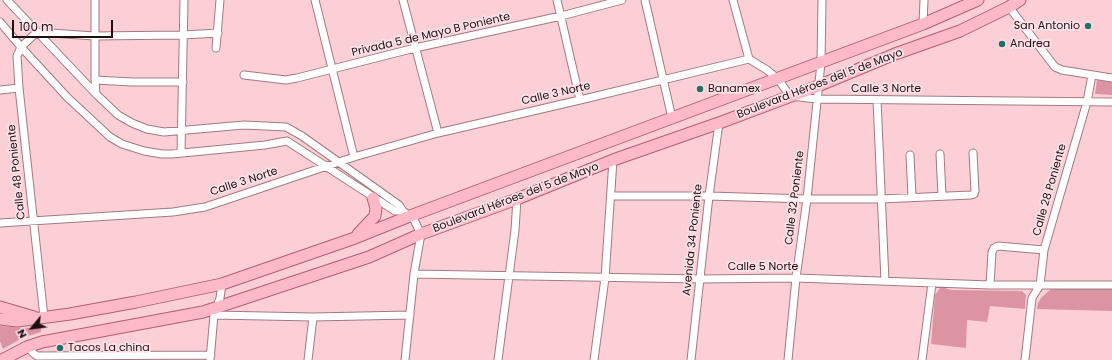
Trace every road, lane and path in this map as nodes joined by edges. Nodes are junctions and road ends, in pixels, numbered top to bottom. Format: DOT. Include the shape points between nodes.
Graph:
graph roads {
  1 [pos="7,0"];
  2 [pos="95,0"];
  3 [pos="184,0"];
  4 [pos="220,0"];
  5 [pos="316,0"];
  6 [pos="403,0"];
  7 [pos="557,0"];
  8 [pos="622,0"];
  9 [pos="645,0"];
  10 [pos="733,0"];
  11 [pos="822,0"];
  12 [pos="924,0"];
  13 [pos="978,0"];
  14 [pos="1020,0"];
  15 [pos="12,3"];
  16 [pos="1009,7"];
  17 [pos="561,16"];
  18 [pos="0,22"];
  19 [pos="923,24"];
  20 [pos="37,32"];
  21 [pos="218,33"];
  22 [pos="183,35"];
  23 [pos="94,36"];
  24 [pos="21,47"];
  25 [pos="216,48"];
  26 [pos="415,48"];
  27 [pos="749,59"];
  28 [pos="821,63"];
  29 [pos="332,70"];
  30 [pos="244,75"];
  31 [pos="1092,75"];
  32 [pos="1112,78"];
  33 [pos="778,79"];
  34 [pos="95,80"];
  35 [pos="662,80"];
  36 [pos="183,82"];
  37 [pos="818,86"];
  38 [pos="19,88"];
  39 [pos="0,90"];
  40 [pos="96,94"];
  41 [pos="790,96"];
  42 [pos="817,99"];
  43 [pos="580,100"];
  44 [pos="877,100"];
  45 [pos="1087,102"];
  46 [pos="1112,102"];
  47 [pos="672,118"];
  48 [pos="719,123"];
  49 [pos="182,130"];
  50 [pos="438,132"];
  51 [pos="181,153"];
  52 [pos="973,153"];
  53 [pos="940,154"];
  54 [pos="910,155"];
  55 [pos="354,157"];
  56 [pos="613,160"];
  57 [pos="338,162"];
  58 [pos="327,166"];
  59 [pos="611,196"];
  60 [pos="709,196"];
  61 [pos="942,196"];
  62 [pos="912,197"];
  63 [pos="373,198"];
  64 [pos="517,199"];
  65 [pos="807,199"];
  66 [pos="881,199"];
  67 [pos="406,213"];
  68 [pos="33,221"];
  69 [pos="0,223"];
  70 [pos="421,234"];
  71 [pos="354,238"];
  72 [pos="1044,250"];
  73 [pos="414,274"];
  74 [pos="508,275"];
  75 [pos="605,278"];
  76 [pos="796,278"];
  77 [pos="700,279"];
  78 [pos="885,281"];
  79 [pos="932,283"];
  80 [pos="222,284"];
  81 [pos="990,285"];
  82 [pos="1040,285"];
  83 [pos="1112,285"];
  84 [pos="0,306"];
  85 [pos="215,312"];
  86 [pos="410,315"];
  87 [pos="313,316"];
  88 [pos="41,317"];
  89 [pos="0,319"];
  90 [pos="28,347"];
  91 [pos="210,357"];
  92 [pos="115,358"];
  93 [pos="2,360"];
  94 [pos="21,360"];
  95 [pos="308,360"];
  96 [pos="405,360"];
  97 [pos="498,360"];
  98 [pos="594,360"];
  99 [pos="691,360"];
  100 [pos="788,360"];
  101 [pos="922,360"];
  102 [pos="1025,360"];
  1 -- 15 [label="street"];
  2 -- 23 [label="street"];
  3 -- 22 [label="street"];
  4 -- 21 [label="street"];
  5 -- 29 [label="street"];
  6 -- 26 [label="street"];
  7 -- 17 [label="street"];
  8 -- 17 [label="street, Privada 5 de Mayo B Poniente"];
  9 -- 35 [label="street"];
  10 -- 27 [label="street"];
  11 -- 28 [label="street, Calle 32 Poniente"];
  12 -- 19 [label="street"];
  13 -- 19 [label="main road, Boulevard Héroes del 5 de Mayo"];
  14 -- 16 [label="main road, Boulevard Héroes del 5 de Mayo"];
  15 -- 20 [label="street"];
  16 -- 31 [label="street" via="1055,67"];
  16 -- 37 [label="main road, Boulevard Héroes del 5 de Mayo" via="960,31 895,54"];
  17 -- 26 [label="street, Privada 5 de Mayo B Poniente"];
  17 -- 43 [label="street"];
  18 -- 24 [label="street"];
  19 -- 28 [label="main road, Boulevard Héroes del 5 de Mayo"];
  20 -- 23 [label="street"];
  20 -- 24 [label="street"];
  20 -- 40 [label="street"];
  21 -- 22 [label="street"];
  21 -- 25 [label="street"];
  22 -- 23 [label="street"];
  22 -- 36 [label="street"];
  23 -- 34 [label="street"];
  24 -- 38 [label="street, Calle 48 Poniente" via="17,56"];
  24 -- 51 [label="street" via="67,97 110,137 144,151 162,154"];
  26 -- 29 [label="street, Privada 5 de Mayo B Poniente"];
  26 -- 50 [label="street"];
  27 -- 33 [label="street"];
  27 -- 35 [label="street, Calle 3 Norte"];
  28 -- 33 [label="main road, Boulevard Héroes del 5 de Mayo"];
  28 -- 37 [label="street, Calle 32 Poniente"];
  29 -- 30 [label="street, Privada 5 de Mayo B Poniente" via="286,80"];
  29 -- 55 [label="street"];
  31 -- 32 [label="street"];
  31 -- 45 [label="street, Calle 28 Poniente"];
  33 -- 41 [label="street"];
  33 -- 47 [label="main road, Boulevard Héroes del 5 de Mayo"];
  34 -- 36 [label="street"];
  34 -- 40 [label="street"];
  35 -- 43 [label="street, Calle 3 Norte"];
  35 -- 47 [label="street"];
  36 -- 49 [label="street"];
  37 -- 41 [label="main road, Boulevard Héroes del 5 de Mayo"];
  37 -- 42 [label="street, Calle 32 Poniente"];
  38 -- 39 [label="street"];
  38 -- 68 [label="street, Calle 48 Poniente"];
  40 -- 49 [label="street" via="118,115 136,125 159,132"];
  41 -- 42 [label="street, Calle 3 Norte"];
  41 -- 48 [label="main road, Boulevard Héroes del 5 de Mayo"];
  42 -- 44 [label="street, Calle 3 Norte"];
  42 -- 65 [label="street, Calle 32 Poniente"];
  43 -- 50 [label="street, Calle 3 Norte"];
  44 -- 45 [label="street, Calle 3 Norte"];
  44 -- 66 [label="street"];
  45 -- 46 [label="street, Calle 3 Norte"];
  45 -- 72 [label="street, Calle 28 Poniente"];
  47 -- 67 [label="main road, Boulevard Héroes del 5 de Mayo"];
  48 -- 56 [label="main road, Boulevard Héroes del 5 de Mayo"];
  48 -- 60 [label="street, Avenida 34 Poniente"];
  49 -- 51 [label="street"];
  49 -- 57 [label="street" via="244,125 286,127"];
  50 -- 55 [label="street, Calle 3 Norte"];
  51 -- 58 [label="street" via="287,141"];
  52 -- 61 [label="street" via="974,194"];
  53 -- 61 [label="street"];
  54 -- 62 [label="street"];
  55 -- 57 [label="street, Calle 3 Norte"];
  56 -- 59 [label="street"];
  56 -- 64 [label="main road, Boulevard Héroes del 5 de Mayo"];
  57 -- 58 [label="street, Calle 3 Norte"];
  57 -- 67 [label="street" via="399,205"];
  58 -- 63 [label="street"];
  58 -- 68 [label="street, Calle 3 Norte" via="205,206 173,212"];
  59 -- 60 [label="street"];
  59 -- 75 [label="street"];
  60 -- 65 [label="street"];
  60 -- 77 [label="street, Avenida 34 Poniente"];
  61 -- 62 [label="street"];
  62 -- 66 [label="street"];
  63 -- 67 [label="street" via="395,211"];
  63 -- 71 [label="main road" via="375,216"];
  64 -- 70 [label="main road, Boulevard Héroes del 5 de Mayo"];
  64 -- 74 [label="street"];
  65 -- 66 [label="street"];
  65 -- 76 [label="street, Calle 32 Poniente"];
  66 -- 78 [label="street"];
  67 -- 70 [label="street" via="414,220"];
  67 -- 71 [label="main road, Boulevard Héroes del 5 de Mayo"];
  68 -- 69 [label="street, Calle 3 Norte"];
  68 -- 88 [label="street, Calle 48 Poniente"];
  70 -- 73 [label="street"];
  70 -- 85 [label="main road, Boulevard Héroes del 5 de Mayo" via="369,258"];
  71 -- 80 [label="main road, Boulevard Héroes del 5 de Mayo"];
  72 -- 81 [label="street, Calle 28 Poniente" via="998,246 994,248"];
  72 -- 82 [label="street"];
  73 -- 74 [label="street, Calle 5 Norte"];
  73 -- 86 [label="street"];
  74 -- 75 [label="street, Calle 5 Norte"];
  74 -- 97 [label="street"];
  75 -- 77 [label="street, Calle 5 Norte"];
  75 -- 98 [label="street"];
  76 -- 77 [label="street, Calle 5 Norte"];
  76 -- 78 [label="street, Calle 5 Norte"];
  76 -- 100 [label="street, Calle 32 Poniente"];
  77 -- 99 [label="street, Avenida 34 Poniente"];
  78 -- 79 [label="street, Calle 5 Norte"];
  79 -- 81 [label="street, Calle 5 Norte"];
  79 -- 101 [label="street"];
  80 -- 85 [label="street"];
  80 -- 88 [label="main road, Boulevard Héroes del 5 de Mayo" via="136,302"];
  81 -- 82 [label="street, Calle 5 Norte"];
  82 -- 83 [label="street, Calle 5 Norte"];
  82 -- 102 [label="street" via="1032,298"];
  84 -- 88 [label="main road"];
  85 -- 87 [label="street"];
  85 -- 90 [label="main road, Boulevard Héroes del 5 de Mayo" via="203,312 42,342"];
  85 -- 91 [label="street"];
  86 -- 87 [label="street"];
  86 -- 96 [label="street"];
  87 -- 95 [label="street"];
  88 -- 89 [label="main road, Boulevard Héroes del 5 de Mayo" via="17,321"];
  90 -- 92 [label="street" via="38,356"];
  90 -- 93 [label="main road, Boulevard Héroes del 5 de Mayo"];
  90 -- 94 [label="main road"];
  91 -- 92 [label="street"];
}
